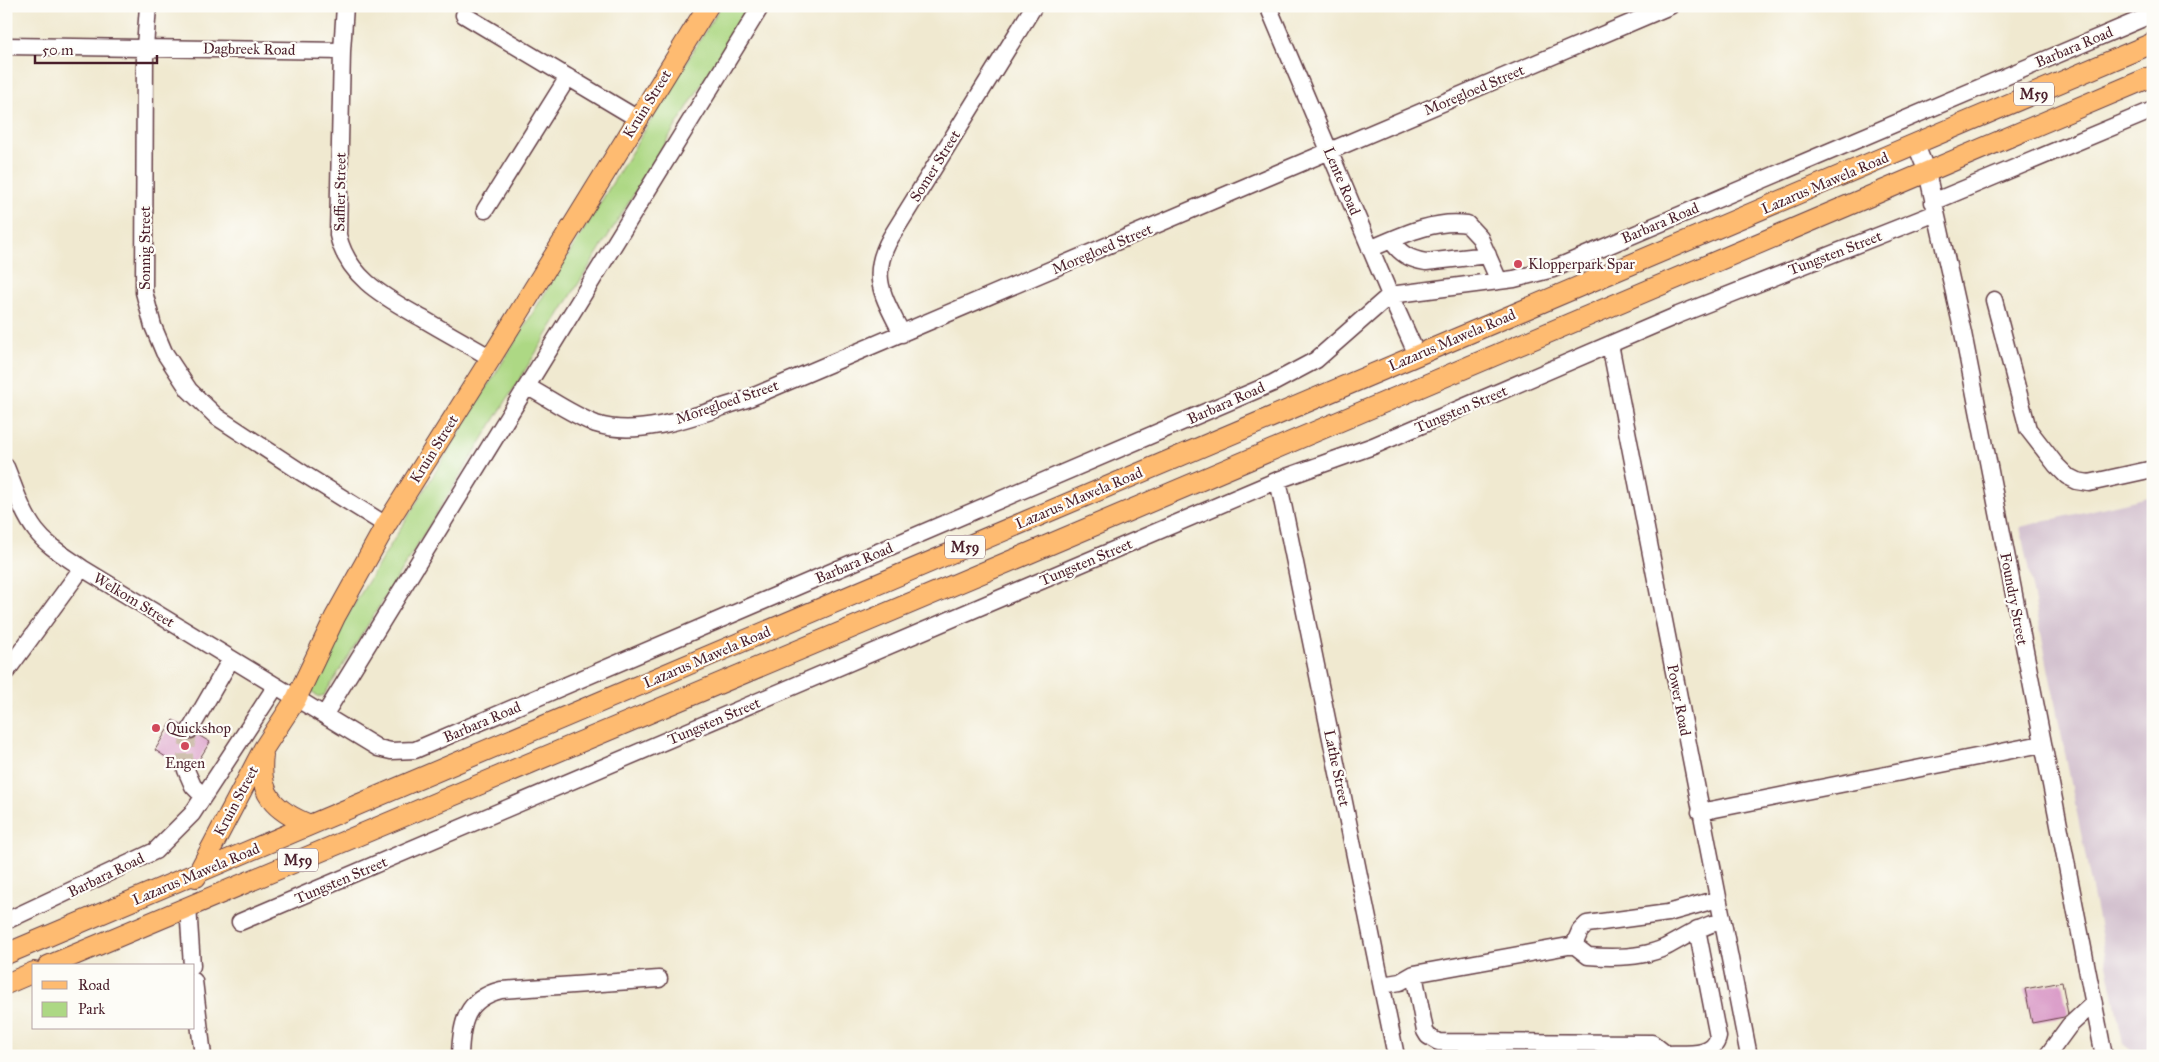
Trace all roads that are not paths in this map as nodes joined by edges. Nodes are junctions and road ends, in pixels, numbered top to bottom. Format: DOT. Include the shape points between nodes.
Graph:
graph roads {
  1 [pos="148,6"];
  2 [pos="345,6"];
  3 [pos="708,6"];
  4 [pos="761,6"];
  5 [pos="1034,6"];
  6 [pos="1268,6"];
  7 [pos="1670,6"];
  8 [pos="2153,14"];
  9 [pos="464,15"];
  10 [pos="2153,44"];
  11 [pos="6,46"];
  12 [pos="145,47"];
  13 [pos="342,51"];
  14 [pos="2153,76"];
  15 [pos="568,77"];
  16 [pos="2153,110"];
  17 [pos="638,119"];
  18 [pos="1916,145"];
  19 [pos="1330,152"];
  20 [pos="1927,172"];
  21 [pos="1935,208"];
  22 [pos="484,210"];
  23 [pos="1391,240"];
  24 [pos="1370,248"];
  25 [pos="1488,255"];
  26 [pos="1499,281"];
  27 [pos="1390,295"];
  28 [pos="1994,300"];
  29 [pos="902,334"];
  30 [pos="1610,344"];
  31 [pos="1516,346"];
  32 [pos="1417,355"];
  33 [pos="491,358"];
  34 [pos="528,386"];
  35 [pos="6,467"];
  36 [pos="2153,469"];
  37 [pos="1278,480"];
  38 [pos="386,525"];
  39 [pos="82,568"];
  40 [pos="231,659"];
  41 [pos="6,672"];
  42 [pos="276,686"];
  43 [pos="296,699"];
  44 [pos="325,714"];
  45 [pos="190,730"];
  46 [pos="2042,744"];
  47 [pos="264,748"];
  48 [pos="186,770"];
  49 [pos="203,796"];
  50 [pos="1700,812"];
  51 [pos="310,825"];
  52 [pos="197,873"];
  53 [pos="1718,899"];
  54 [pos="188,906"];
  55 [pos="1722,920"];
  56 [pos="6,922"];
  57 [pos="240,922"];
  58 [pos="1697,929"];
  59 [pos="1574,945"];
  60 [pos="6,954"];
  61 [pos="53,964"];
  62 [pos="192,964"];
  63 [pos="32,973"];
  64 [pos="1414,974"];
  65 [pos="659,979"];
  66 [pos="6,984"];
  67 [pos="1382,985"];
  68 [pos="195,989"];
  69 [pos="2094,1003"];
  70 [pos="203,1056"];
  71 [pos="460,1056"];
  72 [pos="1396,1056"];
  73 [pos="1749,1056"];
  74 [pos="2046,1056"];
  75 [pos="2104,1056"];
  1 -- 12 [label="street, Sonnig Street"];
  2 -- 13 [label="street, Saffier Street"];
  3 -- 17 [label="main road, Kruin Street"];
  4 -- 34 [label="street"];
  5 -- 29 [label="street, Somer Street" via="880,257 880,284"];
  6 -- 19 [label="street, Lente Road"];
  7 -- 19 [label="street, Moregloed Street"];
  8 -- 26 [label="street, Barbara Road" via="1553,269 1529,277"];
  9 -- 15 [label="street"];
  10 -- 18 [label="main road, Lazarus Mawela Road / M59"];
  11 -- 12 [label="street, Dagbreek Road"];
  12 -- 13 [label="street, Dagbreek Road"];
  12 -- 38 [label="street, Sonnig Street" via="144,292 164,352 189,390 218,417"];
  13 -- 33 [label="street, Saffier Street" via="338,235 346,259 358,275 382,295"];
  14 -- 20 [label="main road, Lazarus Mawela Road / M59"];
  15 -- 17 [label="street"];
  15 -- 22 [label="street"];
  16 -- 21 [label="street, Tungsten Street"];
  17 -- 33 [label="main road, Kruin Street"];
  18 -- 20 [label="street, Foundry Street"];
  18 -- 32 [label="main road, Lazarus Mawela Road / M59"];
  19 -- 24 [label="street, Lente Road"];
  19 -- 29 [label="street, Moregloed Street"];
  20 -- 21 [label="street, Foundry Street"];
  20 -- 31 [label="main road, Lazarus Mawela Road / M59"];
  21 -- 30 [label="street, Tungsten Street"];
  21 -- 46 [label="street, Foundry Street" via="1963,333"];
  23 -- 24 [label="street"];
  23 -- 25 [label="street" via="1399,252 1426,262"];
  23 -- 25 [label="street" via="1432,225 1467,224 1480,238"];
  24 -- 27 [label="street, Lente Road"];
  25 -- 26 [label="street"];
  26 -- 27 [label="street, Barbara Road"];
  27 -- 32 [label="street, Lente Road"];
  27 -- 44 [label="street, Barbara Road" via="1316,360 1273,383 415,750 378,748"];
  28 -- 36 [label="street" via="2028,429 2067,476 2089,483"];
  29 -- 34 [label="street, Moregloed Street" via="747,399 649,427 627,429 595,423"];
  30 -- 37 [label="street, Tungsten Street" via="1373,446"];
  30 -- 50 [label="street, Power Road"];
  31 -- 32 [label="main road" via="1453,360"];
  31 -- 54 [label="main road, Lazarus Mawela Road / M59"];
  32 -- 51 [label="main road, Lazarus Mawela Road / M59"];
  33 -- 38 [label="main road, Kruin Street"];
  34 -- 44 [label="street"];
  35 -- 39 [label="street, Welkom Street" via="36,532"];
  37 -- 57 [label="street, Tungsten Street"];
  37 -- 67 [label="street, Lathe Street"];
  38 -- 43 [label="main road, Kruin Street"];
  39 -- 40 [label="street, Welkom Street"];
  39 -- 41 [label="street"];
  40 -- 42 [label="street, Welkom Street"];
  40 -- 45 [label="street"];
  42 -- 43 [label="street, Welkom Street"];
  42 -- 49 [label="street, Barbara Road"];
  43 -- 44 [label="street, Barbara Road"];
  43 -- 47 [label="main road, Kruin Street"];
  46 -- 50 [label="street"];
  46 -- 69 [label="street, Foundry Street"];
  47 -- 51 [label="main road" via="262,776 268,796 289,816"];
  47 -- 52 [label="main road, Kruin Street"];
  48 -- 49 [label="street" via="193,786"];
  49 -- 56 [label="street, Barbara Road" via="192,814 154,851"];
  50 -- 53 [label="street, Power Road"];
  51 -- 52 [label="main road, Lazarus Mawela Road / M59"];
  52 -- 54 [label="main road, Kruin Street"];
  52 -- 60 [label="main road, Lazarus Mawela Road / M59"];
  53 -- 55 [label="street, Power Road"];
  53 -- 59 [label="street" via="1668,913 1587,924"];
  54 -- 61 [label="main road, Lazarus Mawela Road / M59"];
  54 -- 62 [label="street"];
  55 -- 58 [label="street"];
  55 -- 73 [label="street, Power Road"];
  58 -- 59 [label="street" via="1664,948 1640,954 1588,956"];
  58 -- 64 [label="street" via="1718,1037 1717,1044 1709,1051 1666,1054 1652,1043 1438,1042 1425,1031"];
  59 -- 64 [label="street"];
  63 -- 66 [label="main road"];
  64 -- 67 [label="street" via="1400,982"];
  65 -- 71 [label="street" via="487,993 475,1001 465,1019"];
  67 -- 72 [label="street, Lathe Street"];
  68 -- 70 [label="street"];
  69 -- 74 [label="street" via="2069,1026"];
  69 -- 75 [label="street, Foundry Street"];
}
